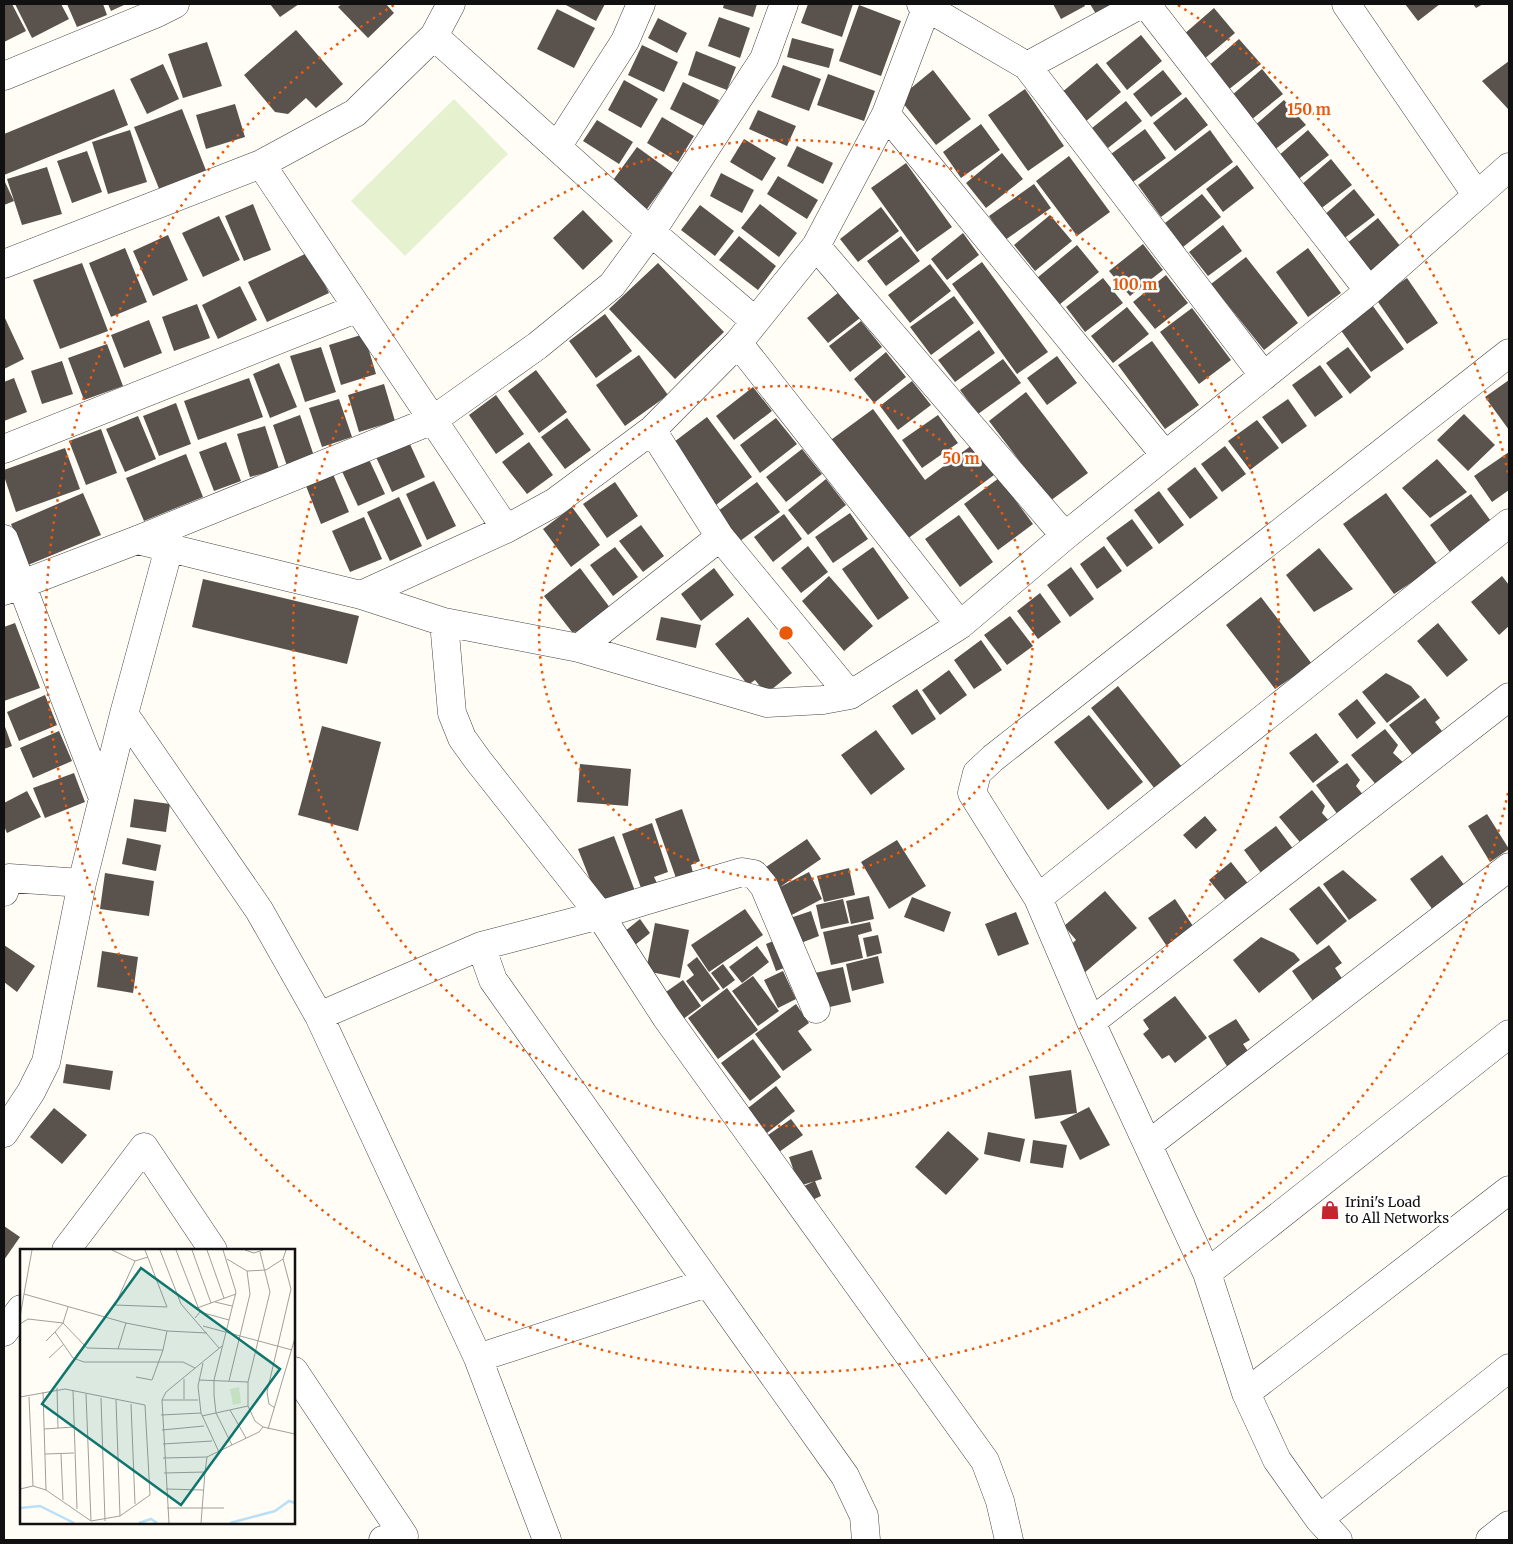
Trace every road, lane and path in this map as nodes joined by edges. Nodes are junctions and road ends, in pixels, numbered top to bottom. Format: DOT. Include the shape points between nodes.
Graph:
graph roads {
  1 [pos="175,4"];
  2 [pos="451,4"];
  3 [pos="641,4"];
  4 [pos="784,4"];
  5 [pos="1141,4"];
  6 [pos="1146,4"];
  7 [pos="1346,4"];
  8 [pos="924,5"];
  9 [pos="434,36"];
  10 [pos="1028,66"];
  11 [pos="4,76"];
  12 [pos="886,114"];
  13 [pos="557,147"];
  14 [pos="261,164"];
  15 [pos="1509,167"];
  16 [pos="1476,194"];
  17 [pos="651,232"];
  18 [pos="816,246"];
  19 [pos="4,264"];
  20 [pos="1369,291"];
  21 [pos="358,308"];
  22 [pos="755,321"];
  23 [pos="738,343"];
  24 [pos="1509,353"];
  25 [pos="1264,376"];
  26 [pos="432,420"];
  27 [pos="652,430"];
  28 [pos="4,449"];
  29 [pos="1165,455"];
  30 [pos="1509,523"];
  31 [pos="506,528"];
  32 [pos="1065,536"];
  33 [pos="720,537"];
  34 [pos="4,539"];
  35 [pos="137,540"];
  36 [pos="169,548"];
  37 [pos="13,588"];
  38 [pos="361,594"];
  39 [pos="444,622"];
  40 [pos="960,625"];
  41 [pos="579,648"];
  42 [pos="850,695"];
  43 [pos="1509,697"];
  44 [pos="124,714"];
  45 [pos="103,798"];
  46 [pos="1509,867"];
  47 [pos="6,878"];
  48 [pos="82,884"];
  49 [pos="1038,898"];
  50 [pos="600,915"];
  51 [pos="481,946"];
  52 [pos="816,1008"];
  53 [pos="319,1016"];
  54 [pos="1091,1022"];
  55 [pos="1509,1034"];
  56 [pos="4,1134"];
  57 [pos="1149,1144"];
  58 [pos="1509,1190"];
  59 [pos="67,1249"];
  60 [pos="212,1249"];
  61 [pos="1207,1273"];
  62 [pos="707,1283"];
  63 [pos="20,1310"];
  64 [pos="4,1332"];
  65 [pos="478,1358"];
  66 [pos="1509,1368"];
  67 [pos="295,1372"];
  68 [pos="1246,1393"];
  69 [pos="1319,1519"];
  70 [pos="1509,1525"];
  71 [pos="383,1540"];
  72 [pos="547,1540"];
  73 [pos="866,1540"];
  74 [pos="1009,1540"];
  75 [pos="1338,1540"];
  76 [pos="1490,1540"];
  1 -- 11 [label="street"];
  2 -- 9 [label="street"];
  3 -- 13 [label="street" via="625,41"];
  4 -- 17 [label="street" via="764,59"];
  5 -- 10 [label="street"];
  6 -- 20 [label="street"];
  7 -- 16 [label="street"];
  8 -- 10 [label="street"];
  8 -- 12 [label="street"];
  9 -- 13 [label="street"];
  9 -- 14 [label="street" via="354,113"];
  10 -- 25 [label="street"];
  12 -- 18 [label="street"];
  12 -- 29 [label="street"];
  13 -- 17 [label="street"];
  14 -- 19 [label="street"];
  14 -- 21 [label="street"];
  15 -- 16 [label="street"];
  16 -- 20 [label="street"];
  17 -- 22 [label="street"];
  17 -- 26 [label="street" via="612,285 537,346"];
  18 -- 22 [label="street"];
  18 -- 32 [label="street"];
  20 -- 25 [label="street"];
  21 -- 26 [label="street"];
  21 -- 28 [label="street"];
  22 -- 23 [label="street"];
  23 -- 27 [label="street"];
  23 -- 40 [label="street"];
  24 -- 49 [label="street" via="977,773 972,794"];
  25 -- 29 [label="street"];
  26 -- 31 [label="street"];
  26 -- 35 [label="street"];
  27 -- 31 [label="street" via="554,502"];
  27 -- 33 [label="street"];
  29 -- 32 [label="street"];
  30 -- 49 [label="street"];
  31 -- 38 [label="street"];
  32 -- 40 [label="street"];
  33 -- 41 [label="street"];
  33 -- 42 [label="street"];
  34 -- 37 [label="street"];
  35 -- 36 [label="street"];
  35 -- 37 [label="street"];
  36 -- 38 [label="street"];
  36 -- 44 [label="street"];
  37 -- 45 [label="street"];
  38 -- 39 [label="street"];
  39 -- 41 [label="street"];
  39 -- 50 [label="street" via="452,713 462,738"];
  40 -- 42 [label="street"];
  41 -- 42 [label="street" via="767,703"];
  43 -- 54 [label="street"];
  44 -- 45 [label="street"];
  44 -- 53 [label="street" via="259,910"];
  45 -- 48 [label="street"];
  46 -- 57 [label="street"];
  47 -- 48 [label="street"];
  48 -- 56 [label="street" via="46,1062"];
  49 -- 54 [label="street"];
  50 -- 51 [label="street"];
  50 -- 52 [label="street" via="742,872 754,874 764,886"];
  50 -- 74 [label="street" via="666,1017 985,1461 1000,1501"];
  51 -- 53 [label="street"];
  51 -- 62 [label="street" via="493,980"];
  53 -- 65 [label="street"];
  54 -- 57 [label="street"];
  55 -- 61 [label="street"];
  57 -- 61 [label="street"];
  58 -- 68 [label="street"];
  59 -- 60 [label="street" via="144,1147"];
  61 -- 68 [label="street"];
  62 -- 65 [label="street"];
  62 -- 73 [label="street" via="845,1476 864,1516"];
  63 -- 64 [label="street"];
  65 -- 72 [label="street"];
  66 -- 69 [label="street"];
  67 -- 71 [label="street" via="404,1536"];
  68 -- 69 [label="street" via="1277,1460"];
  69 -- 75 [label="street"];
  70 -- 76 [label="street"];
}
